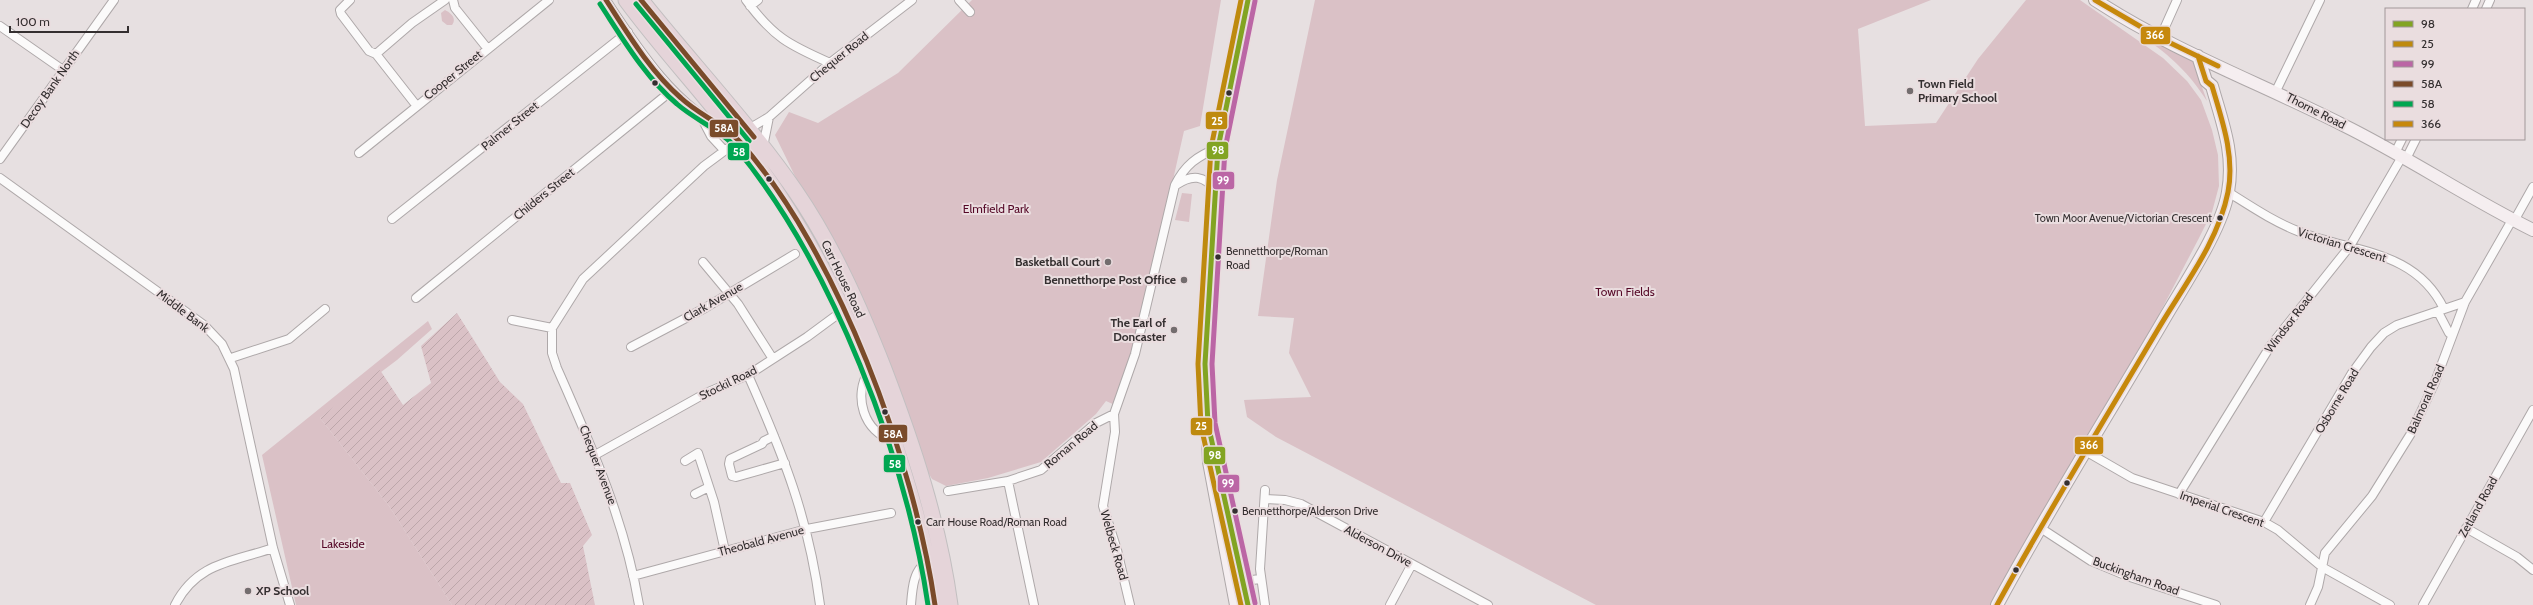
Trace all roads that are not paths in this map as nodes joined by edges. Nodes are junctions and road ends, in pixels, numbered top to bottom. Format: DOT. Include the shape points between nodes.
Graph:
graph roads {
  1 [pos="114,0"];
  2 [pos="350,0"];
  3 [pos="445,0"];
  4 [pos="453,0"];
  5 [pos="549,0"];
  6 [pos="606,0"];
  7 [pos="626,0"];
  8 [pos="642,0"];
  9 [pos="758,0"];
  10 [pos="912,0"];
  11 [pos="959,0"];
  12 [pos="1248,0"];
  13 [pos="2095,0"];
  14 [pos="2177,0"];
  15 [pos="2320,0"];
  16 [pos="748,3"];
  17 [pos="970,12"];
  18 [pos="0,26"];
  19 [pos="628,32"];
  20 [pos="2160,38"];
  21 [pos="487,48"];
  22 [pos="376,54"];
  23 [pos="2198,56"];
  24 [pos="830,63"];
  25 [pos="2220,67"];
  26 [pos="63,70"];
  27 [pos="2212,86"];
  28 [pos="672,89"];
  29 [pos="2276,91"];
  30 [pos="416,105"];
  31 [pos="699,112"];
  32 [pos="769,117"];
  33 [pos="741,136"];
  34 [pos="2402,140"];
  35 [pos="2415,140"];
  36 [pos="1218,148"];
  37 [pos="763,149"];
  38 [pos="724,150"];
  39 [pos="359,153"];
  40 [pos="2402,155"];
  41 [pos="0,159"];
  42 [pos="0,178"];
  43 [pos="1175,185"];
  44 [pos="2533,187"];
  45 [pos="1216,191"];
  46 [pos="2228,192"];
  47 [pos="392,219"];
  48 [pos="2513,220"];
  49 [pos="2533,230"];
  50 [pos="2350,246"];
  51 [pos="795,254"];
  52 [pos="703,262"];
  53 [pos="728,293"];
  54 [pos="416,298"];
  55 [pos="2465,302"];
  56 [pos="849,305"];
  57 [pos="325,309"];
  58 [pos="2441,310"];
  59 [pos="512,320"];
  60 [pos="552,328"];
  61 [pos="2452,335"];
  62 [pos="631,347"];
  63 [pos="230,358"];
  64 [pos="773,359"];
  65 [pos="748,375"];
  66 [pos="2533,410"];
  67 [pos="1114,414"];
  68 [pos="1208,424"];
  69 [pos="774,436"];
  70 [pos="2087,452"];
  71 [pos="596,454"];
  72 [pos="685,461"];
  73 [pos="785,463"];
  74 [pos="1008,481"];
  75 [pos="709,487"];
  76 [pos="1264,490"];
  77 [pos="948,491"];
  78 [pos="695,494"];
  79 [pos="2179,494"];
  80 [pos="1265,499"];
  81 [pos="890,512"];
  82 [pos="2264,522"];
  83 [pos="2039,527"];
  84 [pos="2466,528"];
  85 [pos="807,529"];
  86 [pos="273,548"];
  87 [pos="725,550"];
  88 [pos="928,563"];
  89 [pos="1412,564"];
  90 [pos="2322,567"];
  91 [pos="2533,570"];
  92 [pos="633,576"];
  93 [pos="1260,579"];
  94 [pos="1244,581"];
  95 [pos="175,605"];
  96 [pos="290,605"];
  97 [pos="639,605"];
  98 [pos="819,605"];
  99 [pos="910,605"];
  100 [pos="935,605"];
  101 [pos="950,605"];
  102 [pos="1034,605"];
  103 [pos="1130,605"];
  104 [pos="1236,605"];
  105 [pos="1248,605"];
  106 [pos="1265,605"];
  107 [pos="1390,605"];
  108 [pos="1488,605"];
  109 [pos="1997,605"];
  110 [pos="2216,605"];
  111 [pos="2310,605"];
  112 [pos="2390,605"];
  113 [pos="2423,605"];
  1 -- 26 [label="street, Decoy Bank North"];
  2 -- 22 [label="street" via="340,10 369,51"];
  3 -- 22 [label="street" via="412,23"];
  4 -- 21 [label="street" via="455,8"];
  5 -- 21 [label="street, Cooper Street"];
  6 -- 19 [label="street"];
  7 -- 33 [label="highway, Carr House Road"];
  8 -- 33 [label="highway, Carr House Road"];
  9 -- 16 [label="street"];
  10 -- 24 [label="street, Chequer Road"];
  11 -- 17 [label="street"];
  12 -- 36 [label="street"];
  13 -- 20 [label="street, Thorne Road"];
  14 -- 20 [label="street"];
  15 -- 29 [label="street"];
  16 -- 24 [label="street" via="767,27 784,41"];
  18 -- 26 [label="street"];
  19 -- 28 [label="street"];
  19 -- 47 [label="street, Palmer Street"];
  20 -- 23 [label="street, Thorne Road"];
  21 -- 30 [label="street, Cooper Street"];
  22 -- 30 [label="street"];
  23 -- 25 [label="street, Thorne Road"];
  23 -- 27 [label="street" via="2206,81"];
  24 -- 32 [label="street, Chequer Road"];
  25 -- 27 [label="street"];
  25 -- 29 [label="street, Thorne Road"];
  26 -- 41 [label="street, Decoy Bank North"];
  27 -- 46 [label="street" via="2230,146"];
  28 -- 31 [label="street"];
  28 -- 54 [label="street, Childers Street"];
  29 -- 40 [label="street, Thorne Road"];
  30 -- 39 [label="street, Cooper Street"];
  31 -- 33 [label="street"];
  31 -- 38 [label="street" via="711,136"];
  32 -- 33 [label="street, Chequer Road"];
  32 -- 37 [label="street"];
  33 -- 37 [label="highway, Carr House Road"];
  33 -- 38 [label="street"];
  33 -- 56 [label="highway, Carr House Road"];
  34 -- 40 [label="street"];
  35 -- 40 [label="street"];
  36 -- 43 [label="street" via="1201,154 1186,166"];
  36 -- 45 [label="street"];
  37 -- 56 [label="highway, Carr House Road" via="815,223"];
  38 -- 60 [label="street" via="600,261 579,285"];
  40 -- 48 [label="street, Thorne Road"];
  40 -- 50 [label="street, Windsor Road"];
  42 -- 63 [label="street, Middle Bank" via="204,325 215,335"];
  43 -- 45 [label="street" via="1191,178 1200,178 1208,181"];
  43 -- 67 [label="street" via="1136,354"];
  44 -- 48 [label="street, Balmoral Road"];
  45 -- 68 [label="street" via="1205,364"];
  46 -- 50 [label="street, Victorian Crescent" via="2274,221 2314,238"];
  46 -- 70 [label="street" via="2204,251"];
  48 -- 49 [label="street, Thorne Road"];
  48 -- 55 [label="street, Balmoral Road"];
  50 -- 58 [label="street, Victorian Crescent" via="2385,257 2421,277 2432,288"];
  50 -- 79 [label="street, Windsor Road" via="2271,345"];
  51 -- 53 [label="street, Clark Avenue"];
  52 -- 53 [label="street"];
  53 -- 62 [label="street, Clark Avenue"];
  53 -- 64 [label="street" via="738,304"];
  55 -- 58 [label="street, Osborne Road"];
  55 -- 61 [label="street, Balmoral Road"];
  56 -- 64 [label="street, Stockil Road"];
  56 -- 88 [label="highway, Carr House Road" via="895,441"];
  56 -- 101 [label="highway, Carr House Road" via="895,398 926,490 938,534"];
  57 -- 63 [label="street" via="289,339"];
  58 -- 61 [label="street" via="2448,333"];
  58 -- 82 [label="street, Osborne Road" via="2397,325 2384,333 2371,347 2352,373"];
  59 -- 60 [label="street"];
  60 -- 71 [label="street, Chequer Avenue" via="552,353 557,368"];
  61 -- 90 [label="street, Balmoral Road" via="2432,389 2410,435 2372,496 2328,548"];
  63 -- 86 [label="street, Middle Bank"];
  64 -- 65 [label="street, Stockil Road"];
  65 -- 69 [label="street"];
  65 -- 71 [label="street, Stockil Road" via="693,400"];
  66 -- 84 [label="street, Zetland Road"];
  67 -- 74 [label="street, Roman Road" via="1096,422 1041,470"];
  67 -- 103 [label="street, Welbeck Road" via="1115,432 1103,506"];
  68 -- 94 [label="street"];
  68 -- 104 [label="street" via="1209,462"];
  69 -- 73 [label="street"];
  69 -- 73 [label="street" via="730,459 732,476 736,478"];
  70 -- 79 [label="street, Imperial Crescent" via="2132,478"];
  70 -- 83 [label="street"];
  71 -- 92 [label="street, Chequer Avenue" via="616,511"];
  72 -- 75 [label="street" via="698,453"];
  73 -- 85 [label="street"];
  74 -- 77 [label="street, Roman Road"];
  74 -- 102 [label="street"];
  75 -- 78 [label="street"];
  75 -- 87 [label="street"];
  76 -- 80 [label="street"];
  79 -- 82 [label="street, Imperial Crescent"];
  80 -- 89 [label="street, Alderson Drive" via="1301,504"];
  80 -- 93 [label="street"];
  81 -- 85 [label="street, Theobald Avenue"];
  82 -- 90 [label="street, Imperial Crescent" via="2278,530"];
  83 -- 109 [label="street"];
  83 -- 110 [label="street, Buckingham Road" via="2092,561 2127,576"];
  84 -- 91 [label="street" via="2517,557"];
  84 -- 113 [label="street, Zetland Road"];
  85 -- 87 [label="street, Theobald Avenue" via="744,548"];
  85 -- 98 [label="street"];
  86 -- 95 [label="street" via="221,562 208,569 189,584"];
  86 -- 96 [label="street, Middle Bank"];
  87 -- 92 [label="street, Theobald Avenue"];
  88 -- 99 [label="street" via="923,564 918,571"];
  88 -- 100 [label="highway, Carr House Road"];
  89 -- 107 [label="street"];
  89 -- 108 [label="street, Alderson Drive"];
  90 -- 111 [label="street, Balmoral Road" via="2318,587"];
  90 -- 112 [label="street, Imperial Crescent"];
  92 -- 97 [label="street, Chequer Avenue"];
  93 -- 94 [label="street"];
  93 -- 106 [label="street"];
  94 -- 105 [label="street"];
}
